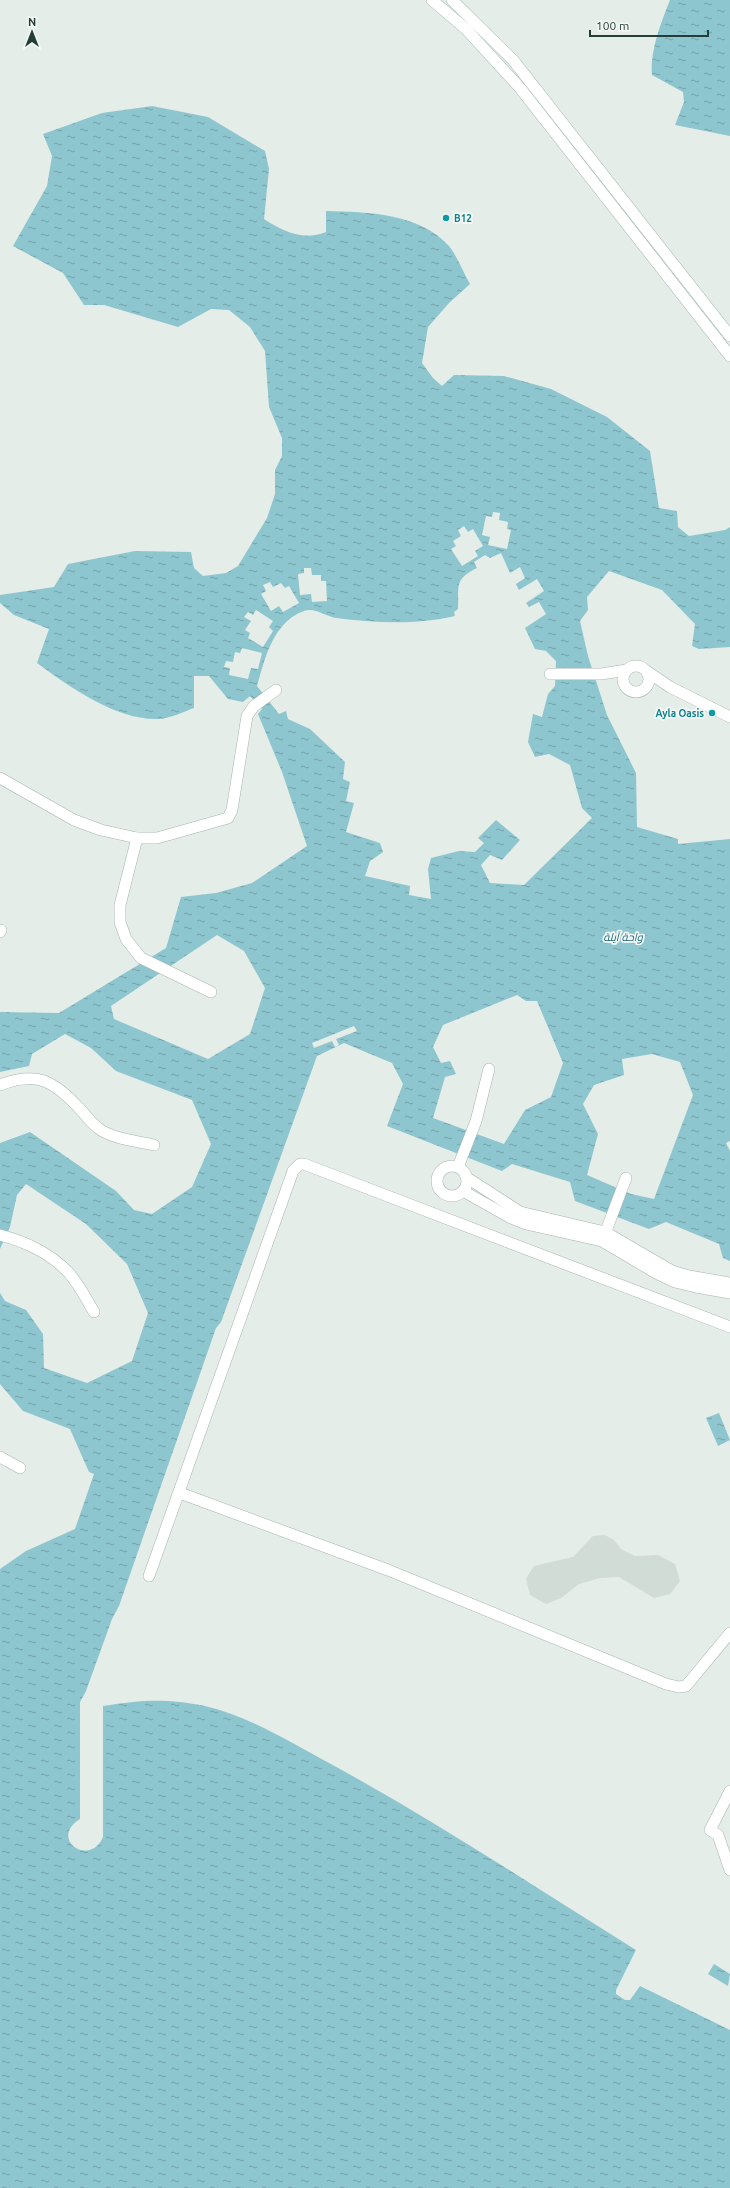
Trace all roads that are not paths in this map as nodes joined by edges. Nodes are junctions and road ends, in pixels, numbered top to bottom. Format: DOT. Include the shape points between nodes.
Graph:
graph roads {
  1 [pos="432,0"];
  2 [pos="452,0"];
  3 [pos="730,336"];
  4 [pos="730,356"];
  5 [pos="627,670"];
  6 [pos="648,672"];
  7 [pos="550,674"];
  8 [pos="603,674"];
  9 [pos="623,683"];
  10 [pos="670,688"];
  11 [pos="276,690"];
  12 [pos="642,691"];
  13 [pos="730,717"];
  14 [pos="0,778"];
  15 [pos="137,838"];
  16 [pos="211,992"];
  17 [pos="489,1069"];
  18 [pos="0,1085"];
  19 [pos="154,1146"];
  20 [pos="460,1162"];
  21 [pos="466,1176"];
  22 [pos="626,1178"];
  23 [pos="463,1191"];
  24 [pos="605,1233"];
  25 [pos="0,1235"];
  26 [pos="730,1283"];
  27 [pos="730,1293"];
  28 [pos="94,1312"];
  29 [pos="730,1327"];
  30 [pos="0,1457"];
  31 [pos="20,1468"];
  32 [pos="180,1493"];
  33 [pos="149,1576"];
  34 [pos="730,1633"];
  35 [pos="730,1791"];
  36 [pos="718,1835"];
  37 [pos="730,1841"];
  38 [pos="730,1870"];
  1 -- 4 [label="street" via="466,29 520,88"];
  2 -- 3 [label="street" via="513,60"];
  5 -- 6 [label="street" via="638,665"];
  5 -- 8 [label="street"];
  5 -- 9 [label="street"];
  6 -- 10 [label="street"];
  6 -- 12 [label="street" via="650,683"];
  7 -- 8 [label="street"];
  8 -- 9 [label="street"];
  9 -- 12 [label="street" via="629,690"];
  10 -- 12 [label="street" via="657,687"];
  10 -- 13 [label="street"];
  11 -- 15 [label="street" via="254,706 247,716 232,810 228,818 158,838"];
  14 -- 15 [label="street" via="74,820"];
  15 -- 16 [label="street" via="122,893 121,926 126,939 141,958"];
  17 -- 20 [label="street" via="476,1121"];
  18 -- 19 [label="street" via="27,1077 39,1078 67,1096 98,1128 113,1135"];
  20 -- 21 [label="street"];
  20 -- 23 [label="street" via="443,1168 437,1176 438,1187 449,1196 455,1196"];
  21 -- 23 [label="street"];
  21 -- 24 [label="street" via="520,1212"];
  22 -- 24 [label="street"];
  23 -- 24 [label="street" via="526,1224"];
  24 -- 26 [label="street" via="672,1271"];
  24 -- 27 [label="street" via="667,1278 696,1287"];
  25 -- 28 [label="street" via="38,1250 57,1262 77,1283"];
  29 -- 32 [label="street" via="300,1164 293,1171"];
  30 -- 31 [label="street"];
  32 -- 33 [label="street"];
  32 -- 34 [label="street" via="388,1570 666,1684 686,1686"];
  35 -- 36 [label="street" via="710,1830"];
  36 -- 37 [label="street"];
  36 -- 38 [label="street"];
}
